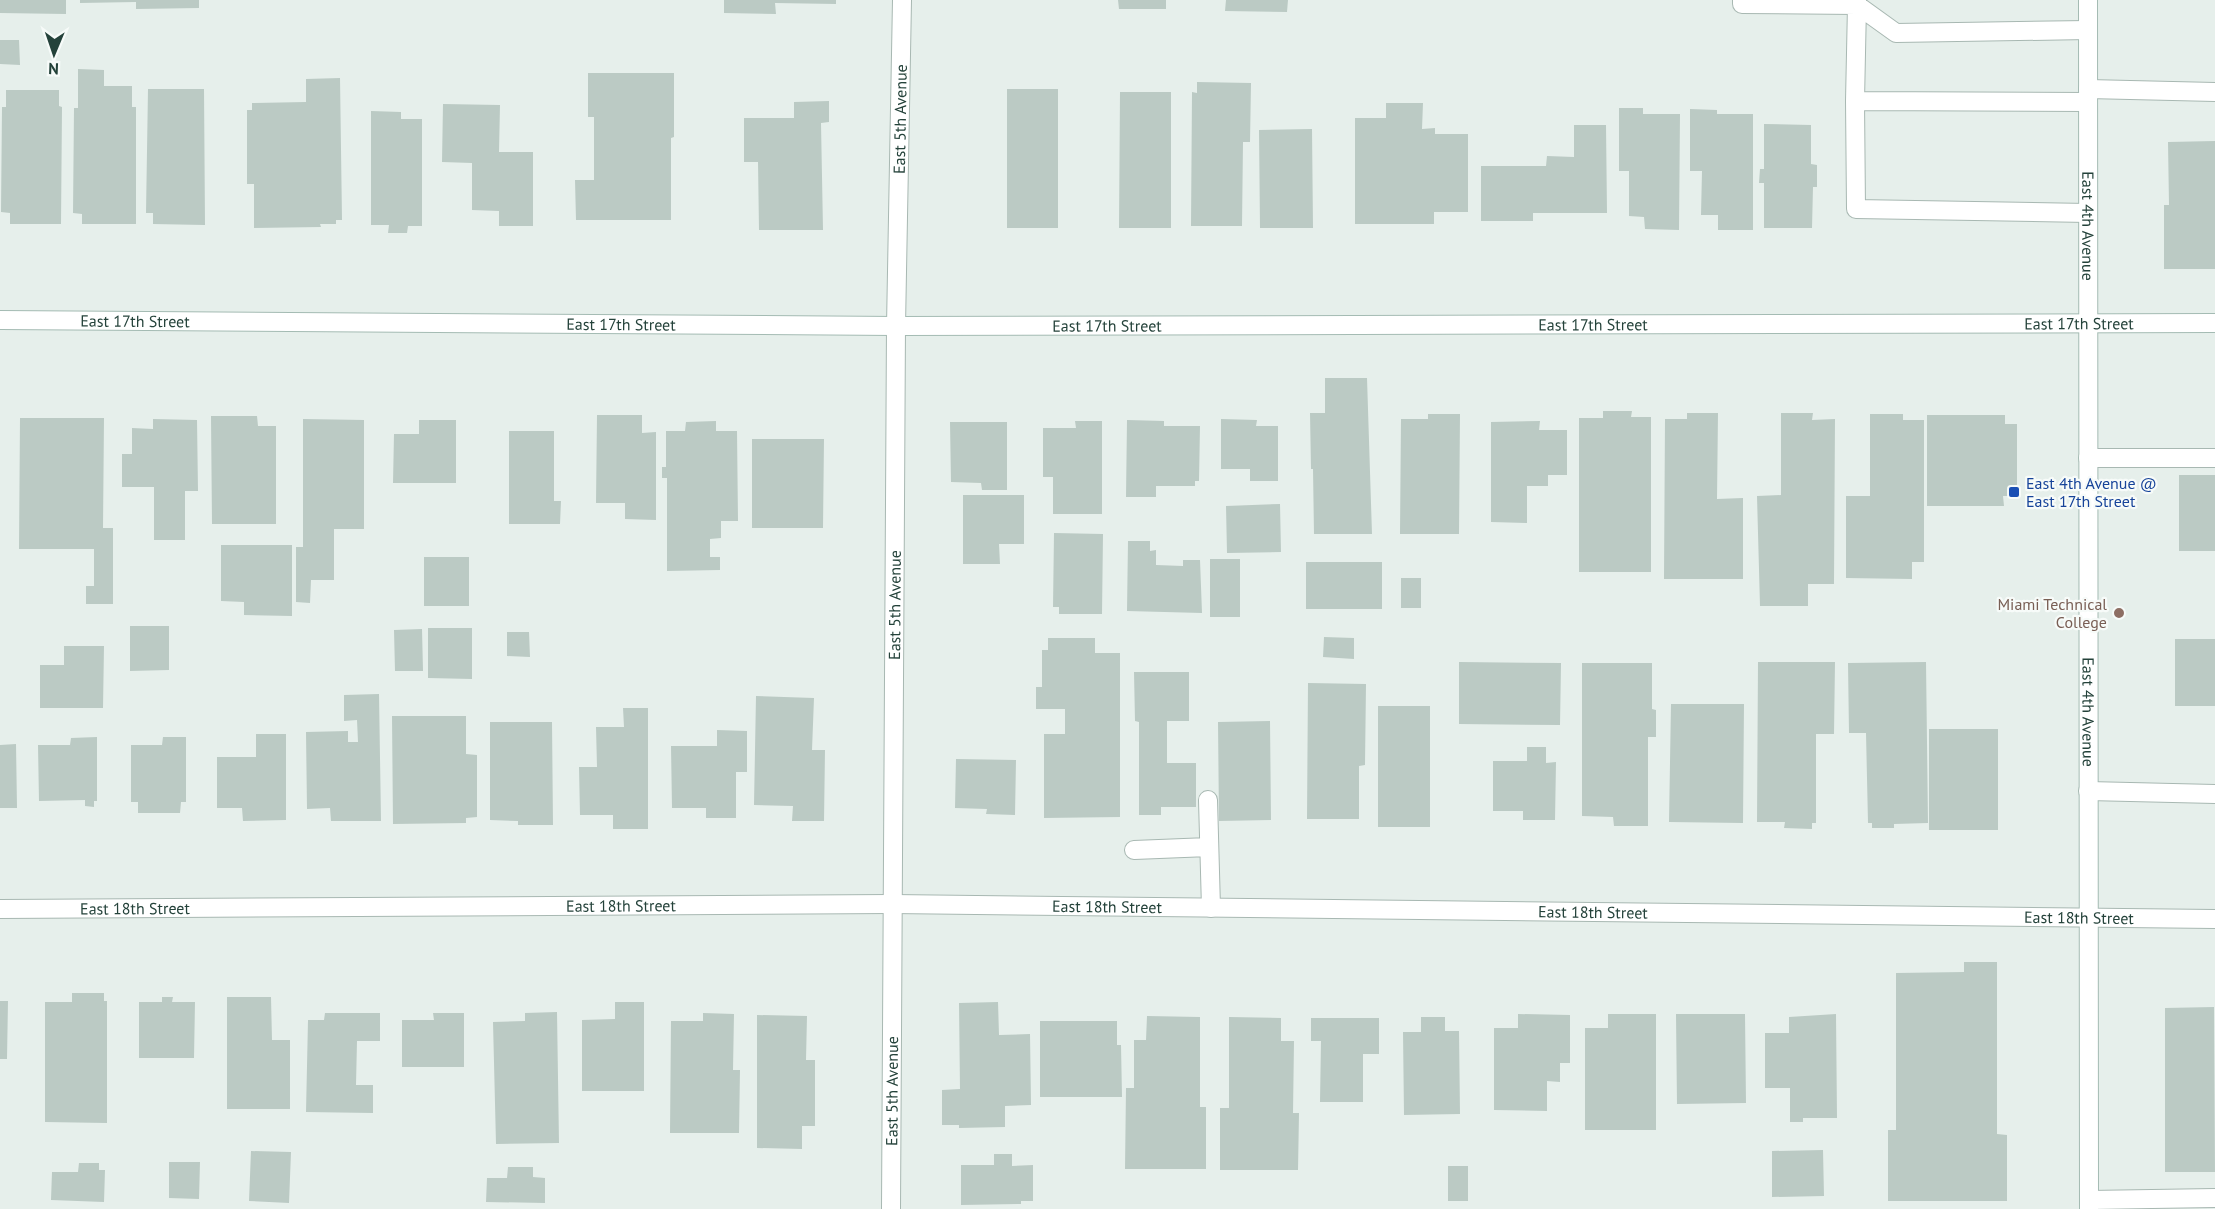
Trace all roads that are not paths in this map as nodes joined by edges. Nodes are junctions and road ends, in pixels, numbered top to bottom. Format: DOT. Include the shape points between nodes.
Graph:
graph roads {
  1 [pos="902,0"];
  2 [pos="1742,0"];
  3 [pos="2088,0"];
  4 [pos="1857,3"];
  5 [pos="2088,30"];
  6 [pos="2215,92"];
  7 [pos="2088,96"];
  8 [pos="1855,101"];
  9 [pos="2088,213"];
  10 [pos="0,320"];
  11 [pos="2088,322"];
  12 [pos="2215,323"];
  13 [pos="896,326"];
  14 [pos="2088,458"];
  15 [pos="2215,458"];
  16 [pos="2088,791"];
  17 [pos="2215,794"];
  18 [pos="1208,800"];
  19 [pos="1209,848"];
  20 [pos="1134,850"];
  21 [pos="892,904"];
  22 [pos="1211,908"];
  23 [pos="0,909"];
  24 [pos="2089,919"];
  25 [pos="2215,919"];
  26 [pos="2215,1198"];
  27 [pos="2089,1204"];
  28 [pos="891,1209"];
  1 -- 13 [label="street, East 5th Avenue"];
  2 -- 4 [label="street" via="1742,4"];
  3 -- 5 [label="street, East 4th Avenue"];
  4 -- 5 [label="street" via="1896,33"];
  4 -- 8 [label="street"];
  5 -- 7 [label="street, East 4th Avenue"];
  6 -- 7 [label="street"];
  7 -- 8 [label="street"];
  7 -- 9 [label="street, East 4th Avenue"];
  8 -- 9 [label="street" via="1856,209"];
  9 -- 11 [label="street, East 4th Avenue"];
  10 -- 13 [label="street, East 17th Street"];
  11 -- 12 [label="street, East 17th Street"];
  11 -- 13 [label="street, East 17th Street"];
  11 -- 14 [label="street, East 4th Avenue"];
  13 -- 21 [label="street, East 5th Avenue"];
  14 -- 15 [label="street"];
  14 -- 16 [label="street, East 4th Avenue"];
  16 -- 17 [label="street"];
  16 -- 24 [label="street, East 4th Avenue"];
  18 -- 19 [label="street"];
  19 -- 20 [label="street"];
  19 -- 22 [label="street"];
  21 -- 22 [label="street, East 18th Street"];
  21 -- 23 [label="street, East 18th Street"];
  21 -- 28 [label="street, East 5th Avenue"];
  22 -- 24 [label="street, East 18th Street"];
  24 -- 25 [label="street, East 18th Street"];
  24 -- 27 [label="street, East 4th Avenue"];
  26 -- 27 [label="street"];
}
